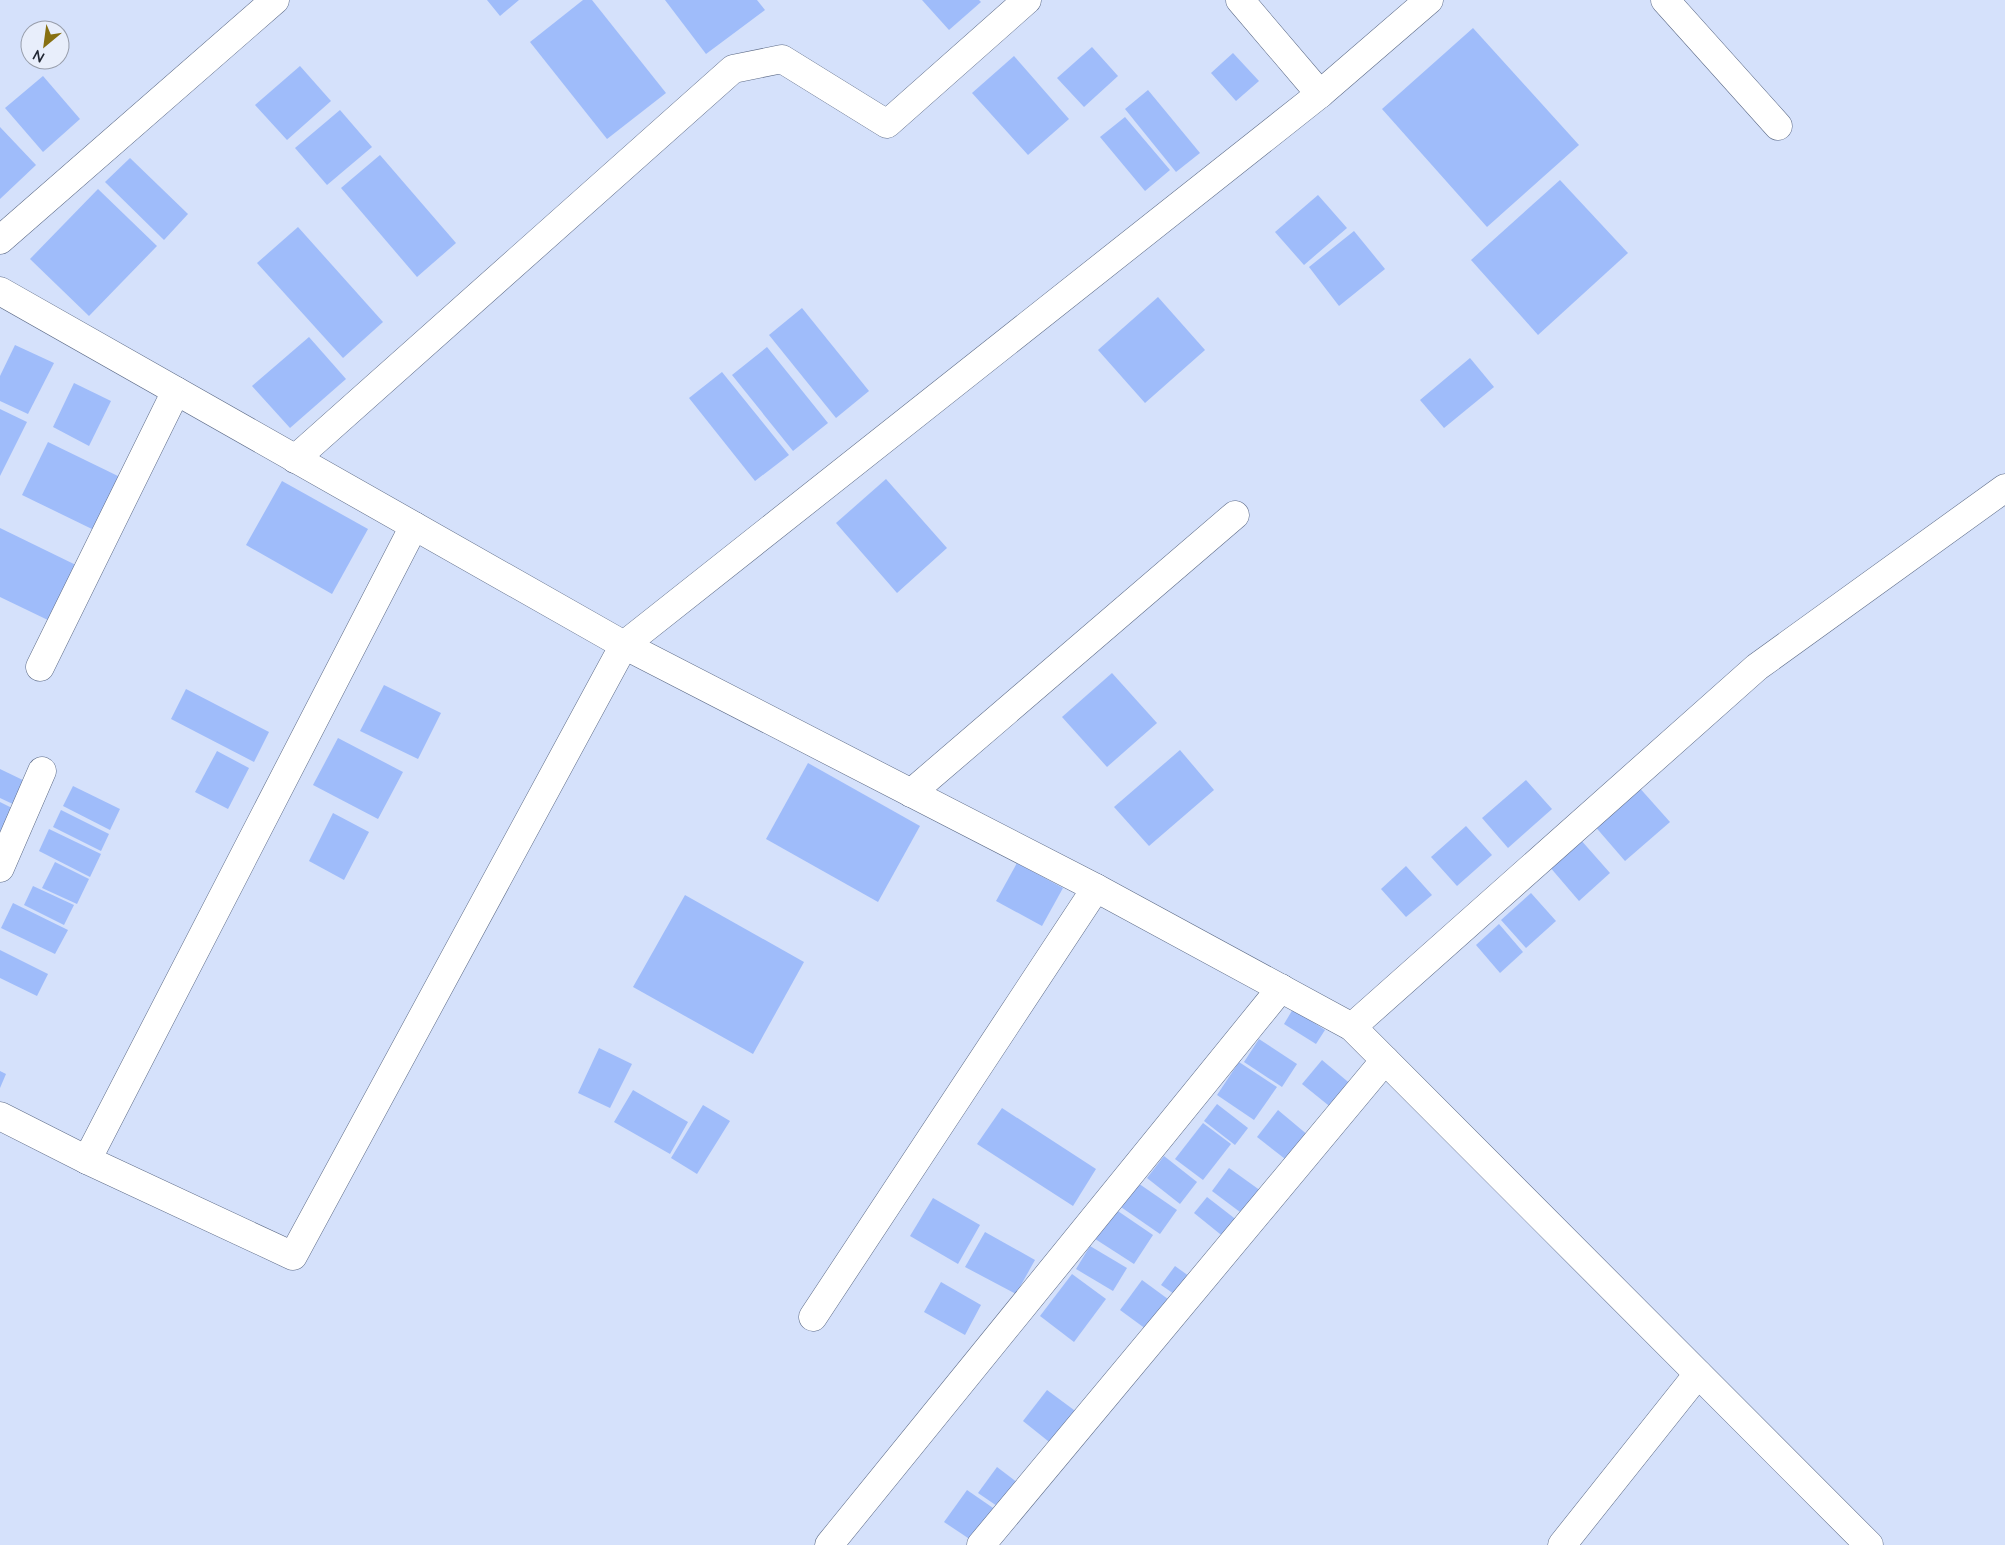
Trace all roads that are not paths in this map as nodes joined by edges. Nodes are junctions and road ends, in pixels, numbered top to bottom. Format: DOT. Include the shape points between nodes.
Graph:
graph roads {
  1 [pos="275,0"];
  2 [pos="1027,0"];
  3 [pos="1240,0"];
  4 [pos="1429,0"];
  5 [pos="1665,0"];
  6 [pos="1320,94"];
  7 [pos="1778,126"];
  8 [pos="0,240"];
  9 [pos="0,291"];
  10 [pos="176,391"];
  11 [pos="295,459"];
  12 [pos="2005,488"];
  13 [pos="1235,515"];
  14 [pos="414,526"];
  15 [pos="624,645"];
  16 [pos="40,667"];
  17 [pos="42,771"];
  18 [pos="911,793"];
  19 [pos="0,868"];
  20 [pos="1096,888"];
  21 [pos="1281,988"];
  22 [pos="1352,1027"];
  23 [pos="1385,1060"];
  24 [pos="0,1116"];
  25 [pos="87,1160"];
  26 [pos="813,1317"];
  27 [pos="1698,1374"];
  28 [pos="829,1545"];
  29 [pos="980,1545"];
  30 [pos="1562,1545"];
  31 [pos="1869,1545"];
  1 -- 8 [label="street"];
  2 -- 11 [label="street" via="887,124 782,59 733,69"];
  3 -- 6 [label="street"];
  4 -- 6 [label="street"];
  5 -- 7 [label="street"];
  6 -- 15 [label="street"];
  9 -- 10 [label="street"];
  10 -- 11 [label="street"];
  10 -- 16 [label="street"];
  11 -- 14 [label="street"];
  12 -- 22 [label="street" via="1756,667"];
  13 -- 18 [label="street"];
  14 -- 15 [label="street"];
  14 -- 25 [label="street"];
  15 -- 18 [label="street"];
  15 -- 25 [label="street" via="293,1256"];
  17 -- 19 [label="street"];
  18 -- 20 [label="street"];
  20 -- 21 [label="street"];
  20 -- 26 [label="street"];
  21 -- 22 [label="street"];
  21 -- 28 [label="street"];
  22 -- 23 [label="street"];
  23 -- 27 [label="street"];
  23 -- 29 [label="street"];
  24 -- 25 [label="street"];
  27 -- 30 [label="street"];
  27 -- 31 [label="street"];
}
